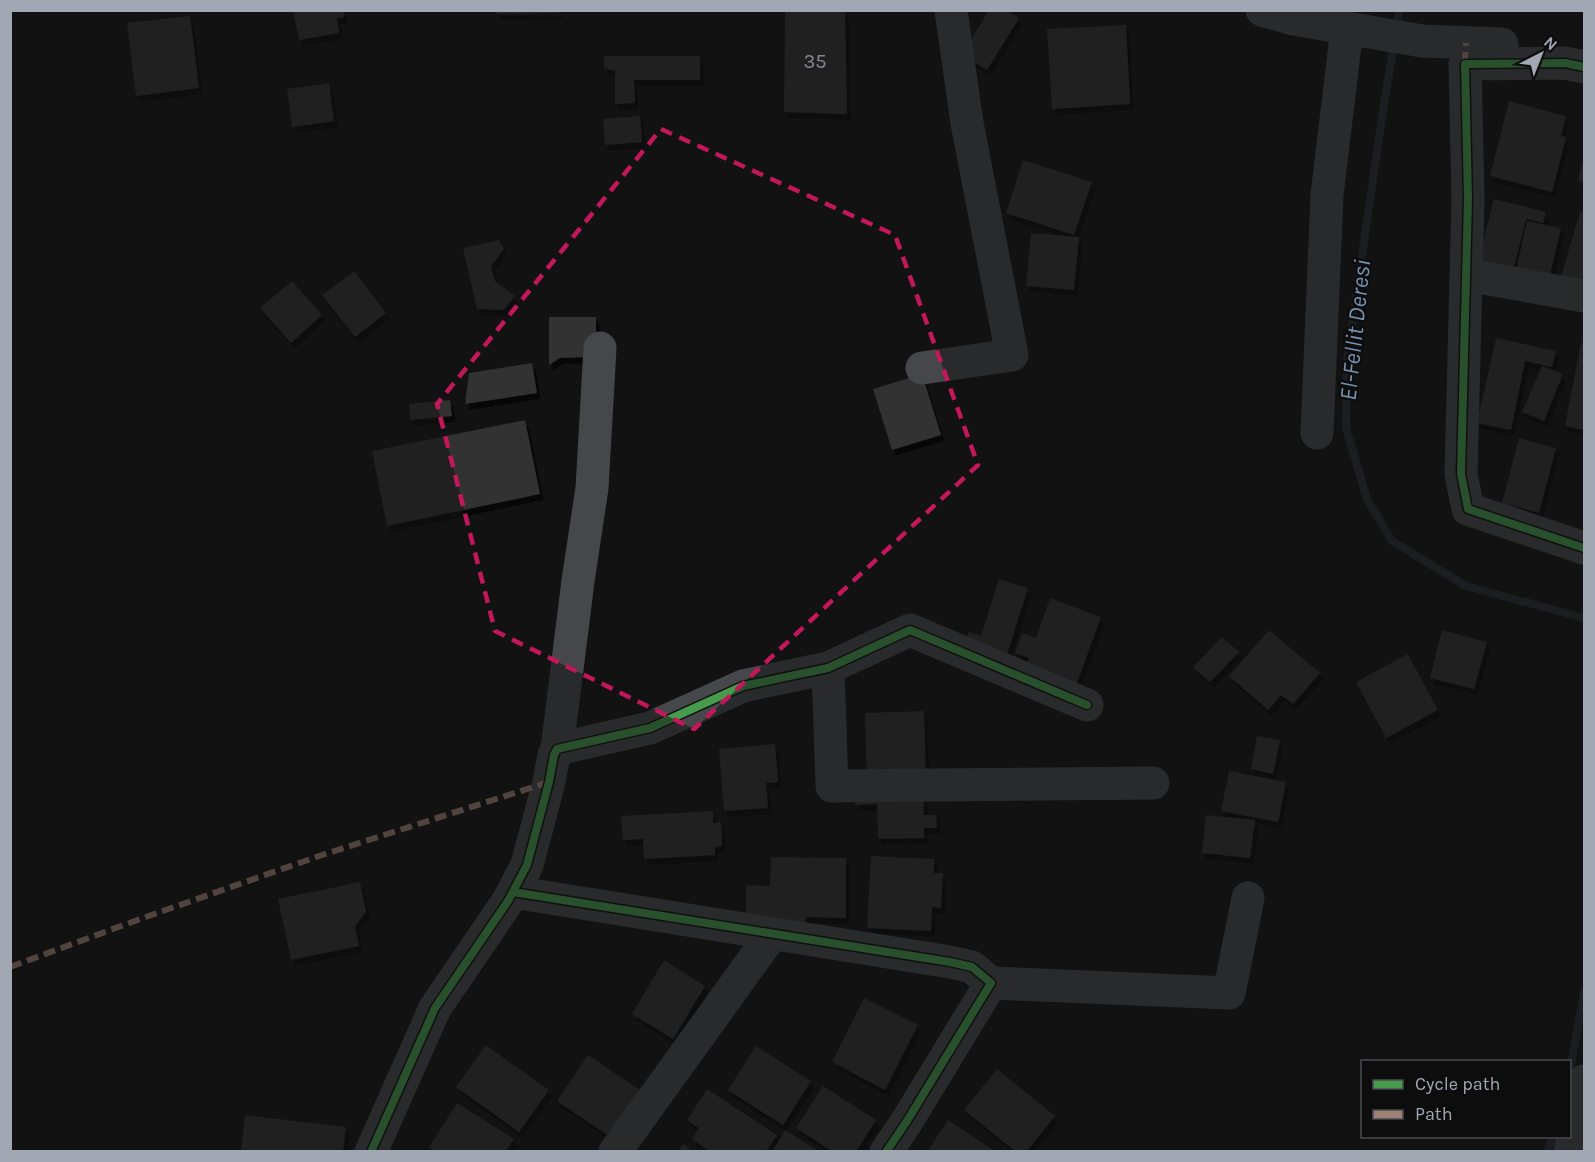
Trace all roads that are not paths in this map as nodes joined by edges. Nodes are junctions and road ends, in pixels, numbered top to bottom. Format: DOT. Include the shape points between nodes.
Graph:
graph roads {
  1 [pos="951,10"];
  2 [pos="1262,10"];
  3 [pos="1361,31"];
  4 [pos="1584,48"];
  5 [pos="1465,54"];
  6 [pos="1584,67"];
  7 [pos="1467,275"];
  8 [pos="1584,296"];
  9 [pos="600,348"];
  10 [pos="922,368"];
  11 [pos="1317,433"];
  12 [pos="1584,548"];
  13 [pos="828,668"];
  14 [pos="1087,705"];
  15 [pos="557,749"];
  16 [pos="1153,783"];
  17 [pos="513,892"];
  18 [pos="1248,898"];
  19 [pos="772,934"];
  20 [pos="991,983"];
  21 [pos="1584,1081"];
  22 [pos="371,1152"];
  23 [pos="615,1152"];
  24 [pos="886,1152"];
  25 [pos="1570,1152"];
  1 -- 10 [label="street" via="967,123 1012,354"];
  2 -- 3 [label="street"];
  3 -- 5 [label="street"];
  3 -- 11 [label="street" via="1327,195"];
  4 -- 5 [label="street" via="1567,44"];
  5 -- 6 [label="street"];
  5 -- 7 [label="street"];
  7 -- 8 [label="street"];
  7 -- 12 [label="street" via="1461,474 1468,509"];
  9 -- 15 [label="street" via="592,488"];
  13 -- 14 [label="street" via="910,630"];
  13 -- 15 [label="street" via="743,686 650,728"];
  13 -- 16 [label="street" via="832,786"];
  15 -- 17 [label="street" via="527,865"];
  17 -- 19 [label="street"];
  17 -- 22 [label="street" via="435,1008"];
  18 -- 20 [label="street" via="1229,993"];
  19 -- 20 [label="street" via="950,962 972,967"];
  19 -- 23 [label="street"];
  20 -- 24 [label="street"];
  21 -- 25 [label="street"];
}
